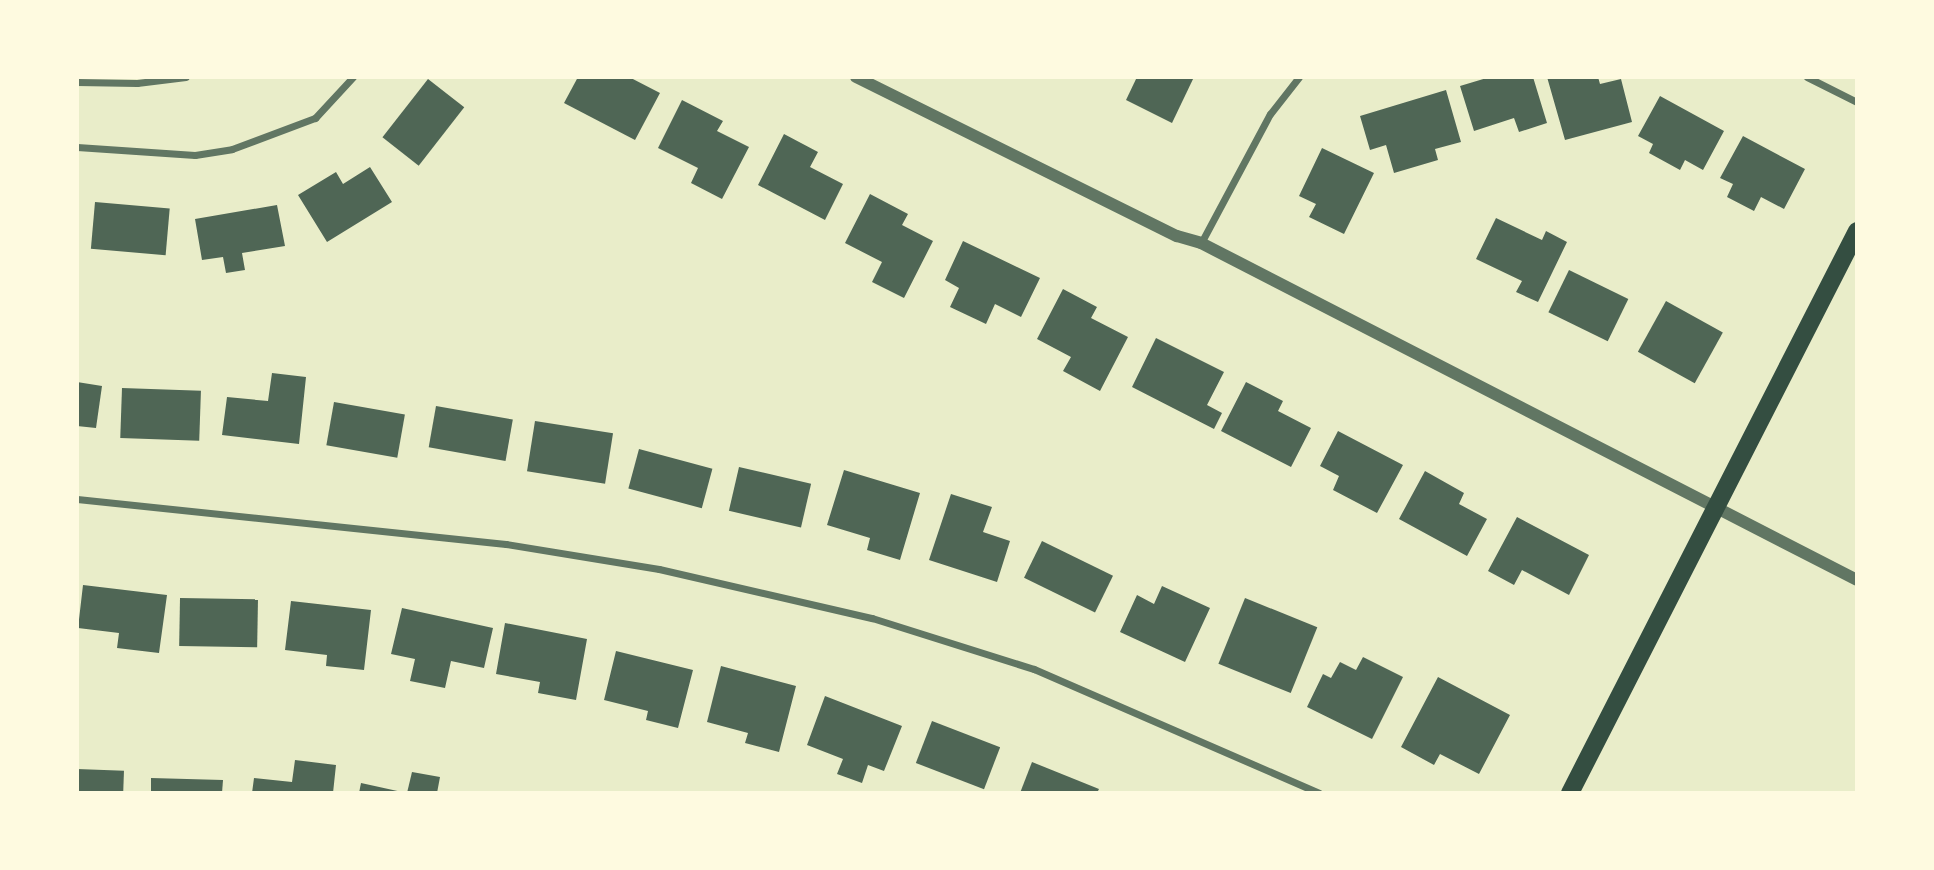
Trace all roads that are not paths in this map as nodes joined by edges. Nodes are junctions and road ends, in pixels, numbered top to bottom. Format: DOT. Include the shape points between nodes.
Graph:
graph roads {
  1 [pos="186,77"];
  2 [pos="353,77"];
  3 [pos="856,77"];
  4 [pos="1299,77"];
  5 [pos="1807,77"];
  6 [pos="77,82"];
  7 [pos="1857,102"];
  8 [pos="77,146"];
  9 [pos="1857,232"];
  10 [pos="1201,243"];
  11 [pos="77,499"];
  12 [pos="1716,508"];
  13 [pos="1857,580"];
  14 [pos="1319,793"];
  15 [pos="1570,793"];
  1 -- 6 [label="street" via="137,83"];
  2 -- 8 [label="street" via="315,118 232,149 195,155"];
  3 -- 10 [label="street" via="1177,236"];
  4 -- 10 [label="street" via="1270,114"];
  5 -- 7 [label="street"];
  9 -- 12 [label="main road"];
  10 -- 12 [label="street"];
  11 -- 14 [label="street" via="173,505 506,544 659,569 872,618 1034,668"];
  12 -- 13 [label="street"];
  12 -- 15 [label="main road"];
}
